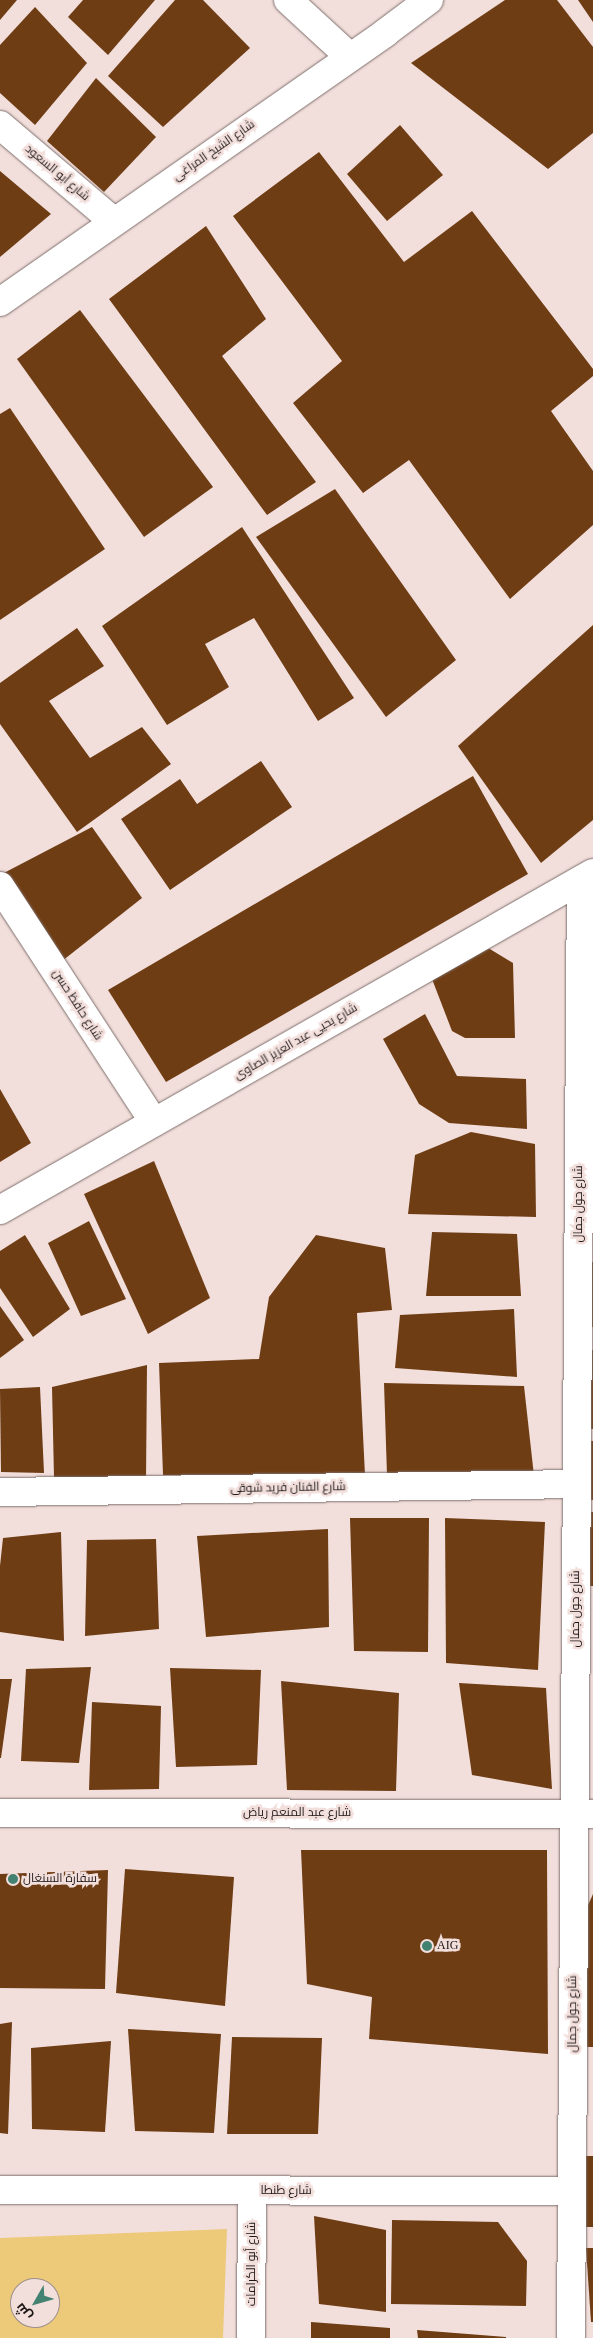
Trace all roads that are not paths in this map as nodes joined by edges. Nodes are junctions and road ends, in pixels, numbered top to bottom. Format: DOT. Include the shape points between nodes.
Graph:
graph roads {
  1 [pos="288,0"];
  2 [pos="428,0"];
  3 [pos="350,57"];
  4 [pos="0,125"];
  5 [pos="113,221"];
  6 [pos="0,302"];
  7 [pos="587,877"];
  8 [pos="0,886"];
  9 [pos="154,1122"];
  10 [pos="0,1210"];
  11 [pos="577,1484"];
  12 [pos="0,1492"];
  13 [pos="0,1813"];
  14 [pos="584,1814"];
  15 [pos="0,2190"];
  16 [pos="252,2190"];
  17 [pos="572,2191"];
  18 [pos="251,2338"];
  19 [pos="571,2338"];
  1 -- 3 [label="street"];
  2 -- 3 [label="street, شارع الشيخ المراغى"];
  3 -- 5 [label="street, شارع الشيخ المراغى"];
  4 -- 5 [label="street, شارع أبو السعود"];
  5 -- 6 [label="street, شارع الشيخ المراغى"];
  7 -- 9 [label="street, شارع يحيى عبد العزيز الصاوى"];
  7 -- 11 [label="street, شارع جول جمال"];
  8 -- 9 [label="street, شارع حافظ حسن"];
  9 -- 10 [label="street, شارع يحيى عبد العزيز الصاوى"];
  11 -- 12 [label="street, شارع الفنان فريد شوقى"];
  11 -- 14 [label="street, شارع جول جمال"];
  13 -- 14 [label="street, شارع عبد المنعم رياض"];
  14 -- 17 [label="street, شارع جول جمال"];
  15 -- 16 [label="street, شارع طنطا"];
  16 -- 17 [label="street, شارع طنطا"];
  16 -- 18 [label="street, شارع أبو الكرامات"];
  17 -- 19 [label="street, شارع جول جمال"];
}
